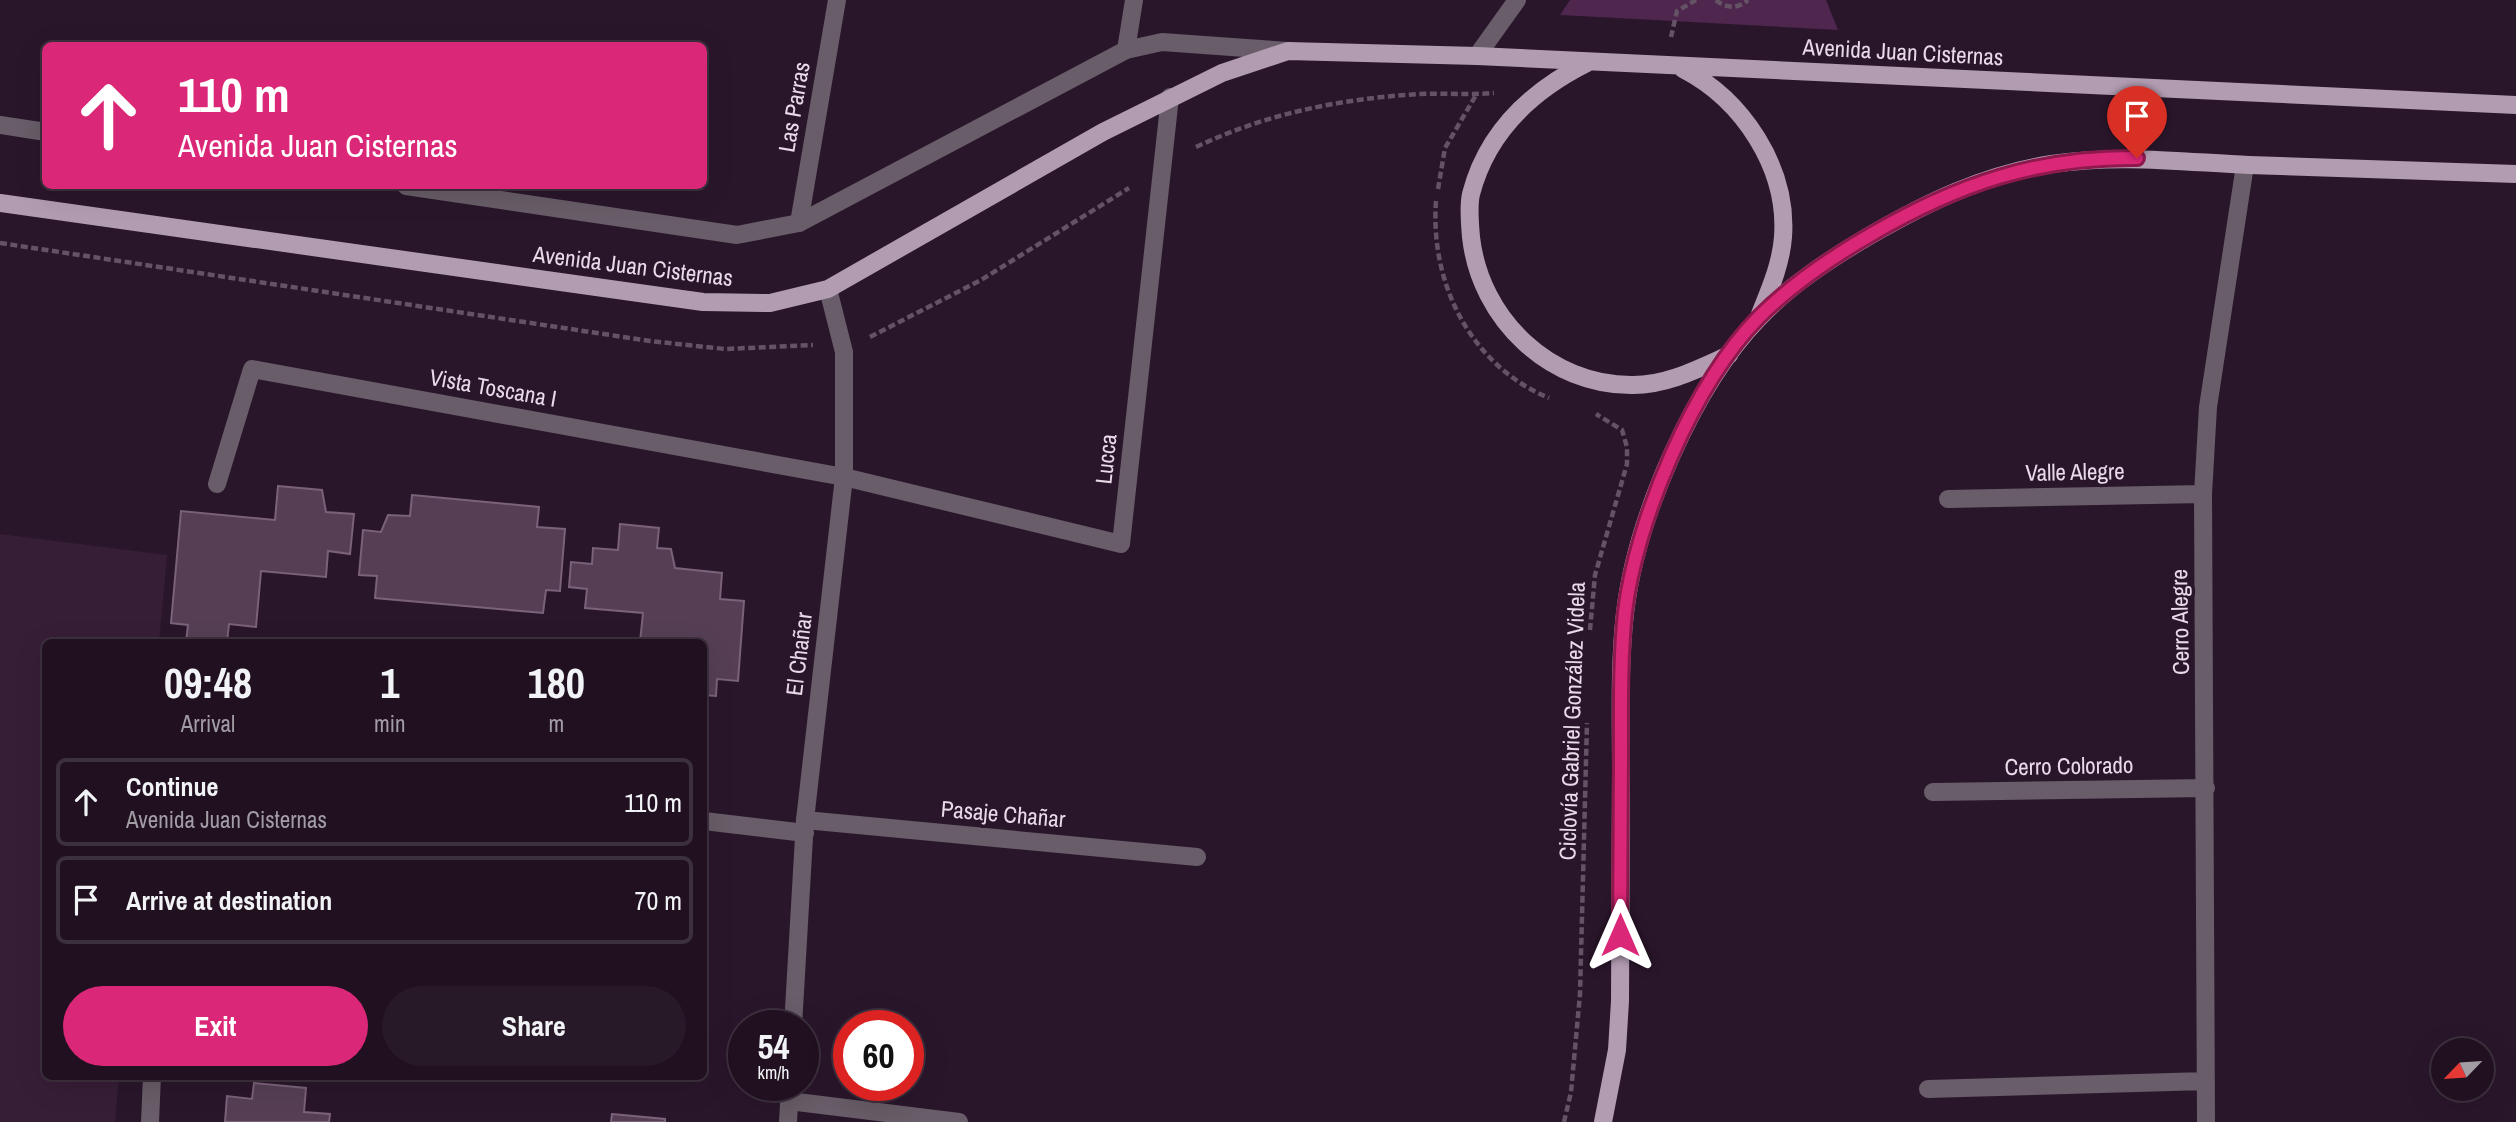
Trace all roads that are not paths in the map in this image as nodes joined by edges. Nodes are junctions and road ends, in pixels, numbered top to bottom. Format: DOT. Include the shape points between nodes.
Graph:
graph roads {
  1 [pos="837,0"];
  2 [pos="1134,0"];
  3 [pos="1517,0"];
  4 [pos="1126,50"];
  5 [pos="1287,51"];
  6 [pos="1477,56"];
  7 [pos="1587,63"];
  8 [pos="1677,66"];
  9 [pos="1170,97"];
  10 [pos="2516,105"];
  11 [pos="0,125"];
  12 [pos="42,130"];
  13 [pos="2245,164"];
  14 [pos="2516,174"];
  15 [pos="426,189"];
  16 [pos="0,203"];
  17 [pos="799,223"];
  18 [pos="828,289"];
  19 [pos="1758,318"];
  20 [pos="1729,355"];
  21 [pos="844,477"];
  22 [pos="217,484"];
  23 [pos="2203,494"];
  24 [pos="1948,499"];
  25 [pos="2206,788"];
  26 [pos="1933,792"];
  27 [pos="707,821"];
  28 [pos="805,826"];
  29 [pos="1197,857"];
  30 [pos="794,1010"];
  31 [pos="152,1080"];
  32 [pos="2206,1082"];
  33 [pos="1928,1089"];
  34 [pos="819,1098"];
  35 [pos="789,1101"];
  36 [pos="150,1122"];
  37 [pos="788,1122"];
  38 [pos="958,1122"];
  39 [pos="1603,1122"];
  40 [pos="2206,1122"];
  1 -- 17 [label="street, Las Parras"];
  2 -- 4 [label="street"];
  3 -- 6 [label="street"];
  4 -- 5 [label="street, Avenida Juan Cisternas" via="1162,42"];
  4 -- 17 [label="street, Avenida Juan Cisternas"];
  5 -- 6 [label="main road, Avenida Juan Cisternas"];
  5 -- 9 [label="main road, Avenida Juan Cisternas"];
  6 -- 7 [label="main road, Avenida Juan Cisternas"];
  7 -- 8 [label="main road, Avenida Juan Cisternas"];
  7 -- 20 [label="main road" via="1538,90 1495,138 1470,197 1473,252 1483,283 1516,335 1576,377 1635,385 1657,383"];
  8 -- 10 [label="main road, Avenida Juan Cisternas"];
  8 -- 19 [label="main road" via="1726,98 1769,161 1783,236 1778,269"];
  9 -- 18 [label="main road, Avenida Juan Cisternas"];
  9 -- 21 [label="street, Lucca" via="1121,544"];
  11 -- 12 [label="street"];
  13 -- 14 [label="main road"];
  13 -- 19 [label="main road" via="2119,158 2051,164 1998,176 1933,201 1852,246 1800,281"];
  13 -- 23 [label="street, Cerro Alegre" via="2208,407"];
  15 -- 17 [label="street, Avenida Juan Cisternas" via="737,235"];
  16 -- 18 [label="main road, Avenida Juan Cisternas" via="703,302 770,303"];
  18 -- 21 [label="street, El Chañar" via="846,392"];
  19 -- 20 [label="main road"];
  20 -- 39 [label="main road" via="1662,478 1627,602 1621,708 1620,1001"];
  21 -- 22 [label="street, Vista Toscana I" via="252,369"];
  21 -- 28 [label="street, El Chañar"];
  23 -- 24 [label="street, Valle Alegre"];
  23 -- 25 [label="street, Cerro Alegre"];
  25 -- 26 [label="street, Cerro Colorado"];
  25 -- 32 [label="street, Cerro Alegre"];
  27 -- 28 [label="street, Pasaje Chañar"];
  28 -- 29 [label="street, Pasaje Chañar"];
  28 -- 30 [label="street, El Chañar"];
  31 -- 36 [label="street"];
  32 -- 33 [label="street"];
  32 -- 40 [label="street, Cerro Alegre"];
  34 -- 38 [label="street"];
  35 -- 37 [label="street"];
}
